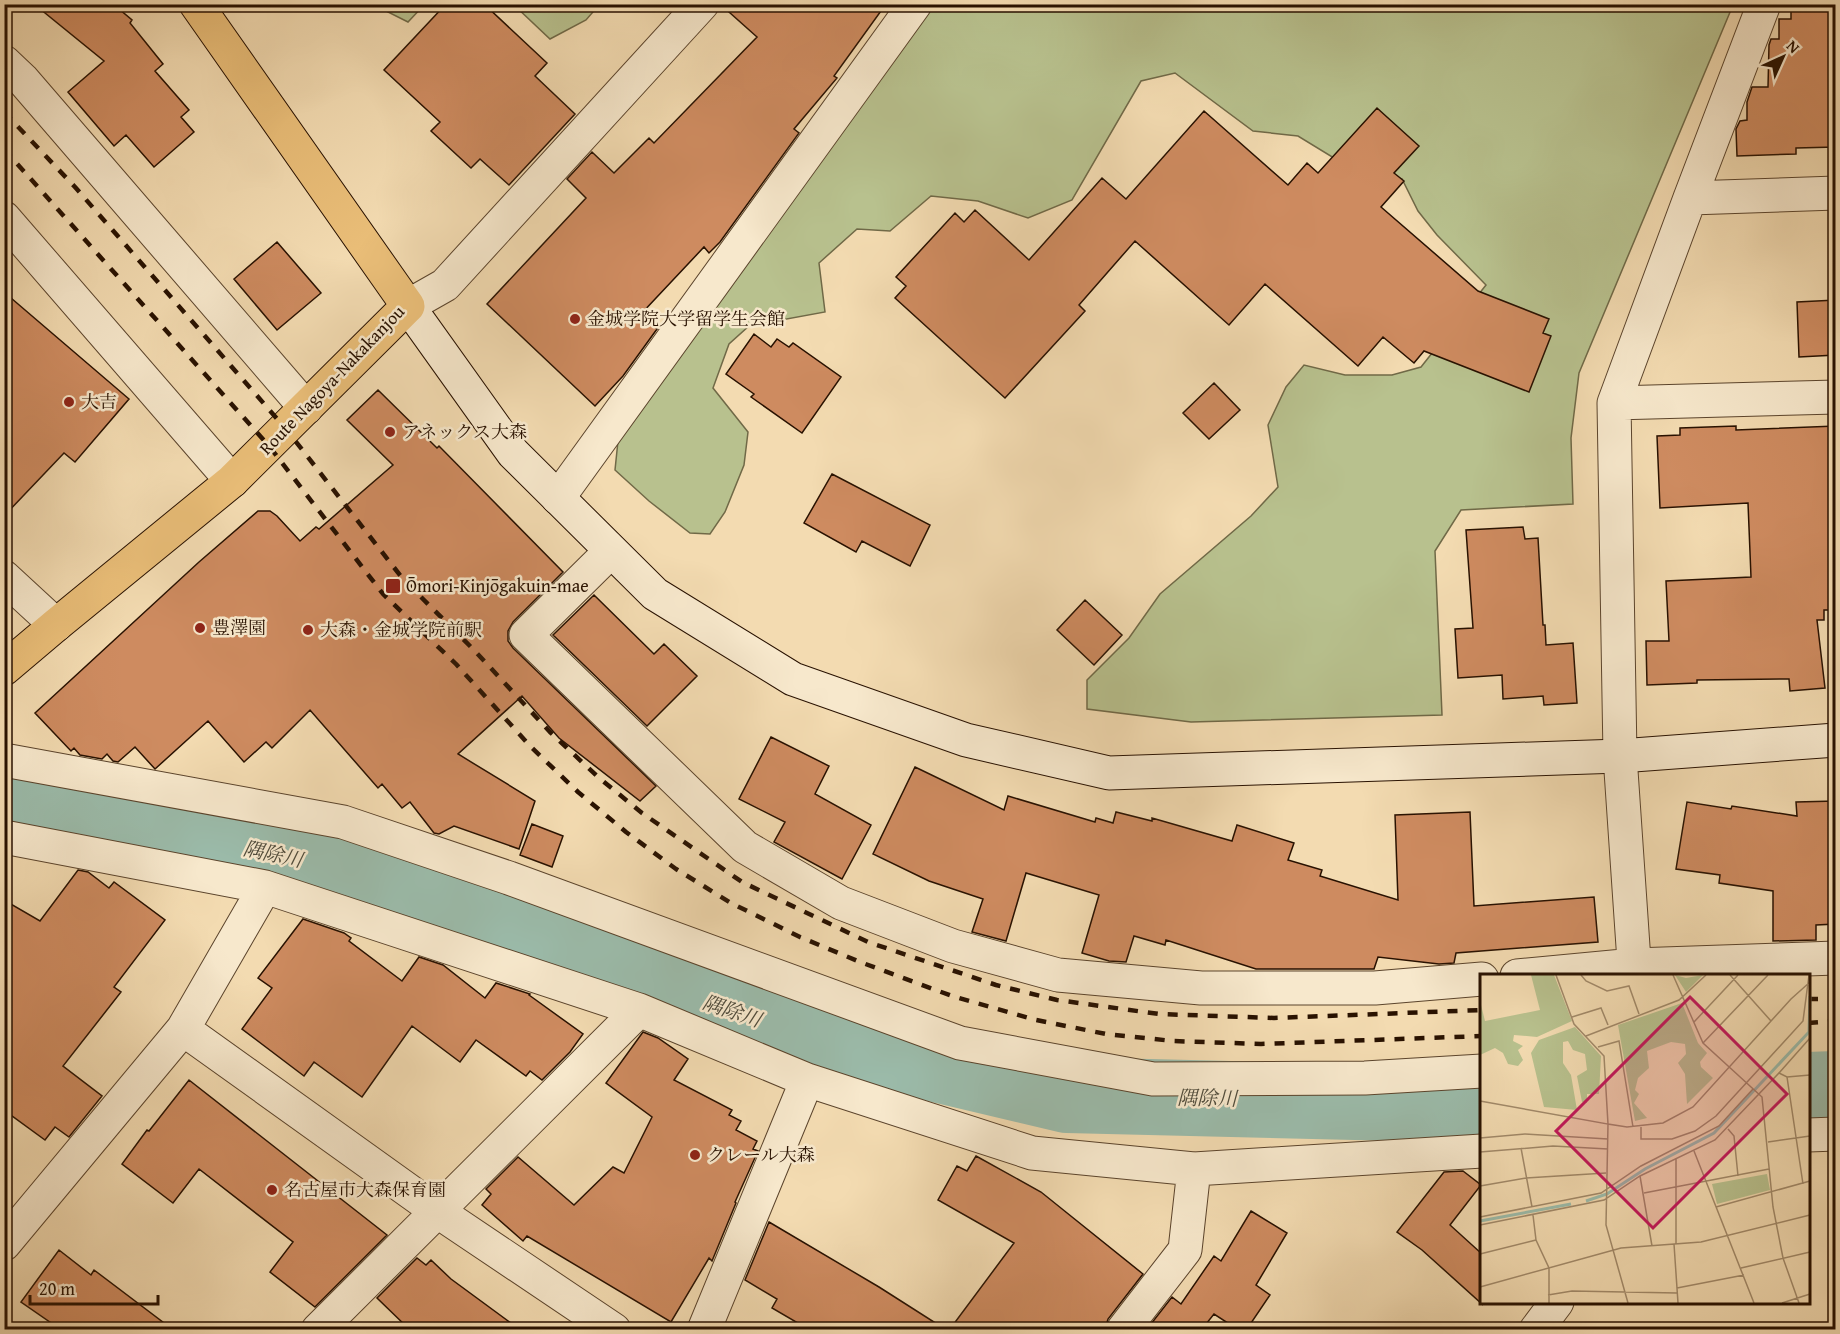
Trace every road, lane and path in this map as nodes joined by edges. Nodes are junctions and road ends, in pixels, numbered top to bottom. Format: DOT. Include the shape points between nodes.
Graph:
graph roads {
  1 [pos="196,4"];
  2 [pos="702,4"];
  3 [pos="915,4"];
  4 [pos="1764,4"];
  5 [pos="4,62"];
  6 [pos="1836,193"];
  7 [pos="1690,198"];
  8 [pos="4,218"];
  9 [pos="408,306"];
  10 [pos="1836,397"];
  11 [pos="1614,403"];
  12 [pos="306,408"];
  13 [pos="232,481"];
  14 [pos="558,498"];
  15 [pos="611,551"];
  16 [pos="4,577"];
  17 [pos="56,625"];
  18 [pos="4,669"];
  19 [pos="1836,740"];
  20 [pos="1620,756"];
  21 [pos="4,760"];
  22 [pos="4,837"];
  23 [pos="265,887"];
  24 [pos="1836,958"];
  25 [pos="1634,970"];
  26 [pos="1540,974"];
  27 [pos="1480,979"];
  28 [pos="639,1010"];
  29 [pos="183,1029"];
  30 [pos="1480,1071"];
  31 [pos="807,1080"];
  32 [pos="1836,1134"];
  33 [pos="1810,1135"];
  34 [pos="1480,1151"];
  35 [pos="1194,1169"];
  36 [pos="437,1211"];
  37 [pos="4,1244"];
  38 [pos="1555,1304"];
  39 [pos="318,1329"];
  40 [pos="614,1329"];
  41 [pos="704,1329"];
  42 [pos="1123,1329"];
  43 [pos="1536,1329"];
  1 -- 9 [label="main road, Route Nagoya-Nakakanjou"];
  2 -- 9 [label="street" via="445,285"];
  3 -- 14 [label="street"];
  4 -- 7 [label="street"];
  5 -- 12 [label="street"];
  6 -- 7 [label="street"];
  7 -- 11 [label="street"];
  8 -- 13 [label="street"];
  9 -- 12 [label="main road, Route Nagoya-Nakakanjou"];
  9 -- 14 [label="street" via="513,453"];
  10 -- 11 [label="street"];
  11 -- 20 [label="street"];
  12 -- 13 [label="main road, Route Nagoya-Nakakanjou"];
  13 -- 17 [label="main road, Route Nagoya-Nakakanjou"];
  14 -- 15 [label="street"];
  15 -- 20 [label="street" via="654,594 793,679 966,740 1109,773"];
  15 -- 27 [label="street" via="526,635 745,847 841,903 953,946 1058,975 1213,988 1375,988"];
  16 -- 17 [label="street"];
  17 -- 18 [label="main road, Route Nagoya-Nakakanjou"];
  19 -- 20 [label="street"];
  20 -- 25 [label="street"];
  21 -- 30 [label="street" via="343,822 509,878 960,1043 1153,1079 1365,1078"];
  22 -- 23 [label="street"];
  23 -- 28 [label="street"];
  23 -- 29 [label="street"];
  24 -- 25 [label="street"];
  25 -- 26 [label="street"];
  28 -- 31 [label="street"];
  28 -- 36 [label="street"];
  29 -- 36 [label="street"];
  29 -- 37 [label="street"];
  31 -- 35 [label="street" via="1032,1153"];
  31 -- 41 [label="street"];
  32 -- 33 [label="street"];
  34 -- 35 [label="street"];
  35 -- 42 [label="street" via="1185,1250"];
  36 -- 39 [label="street"];
  36 -- 40 [label="street"];
  38 -- 43 [label="street"];
}
